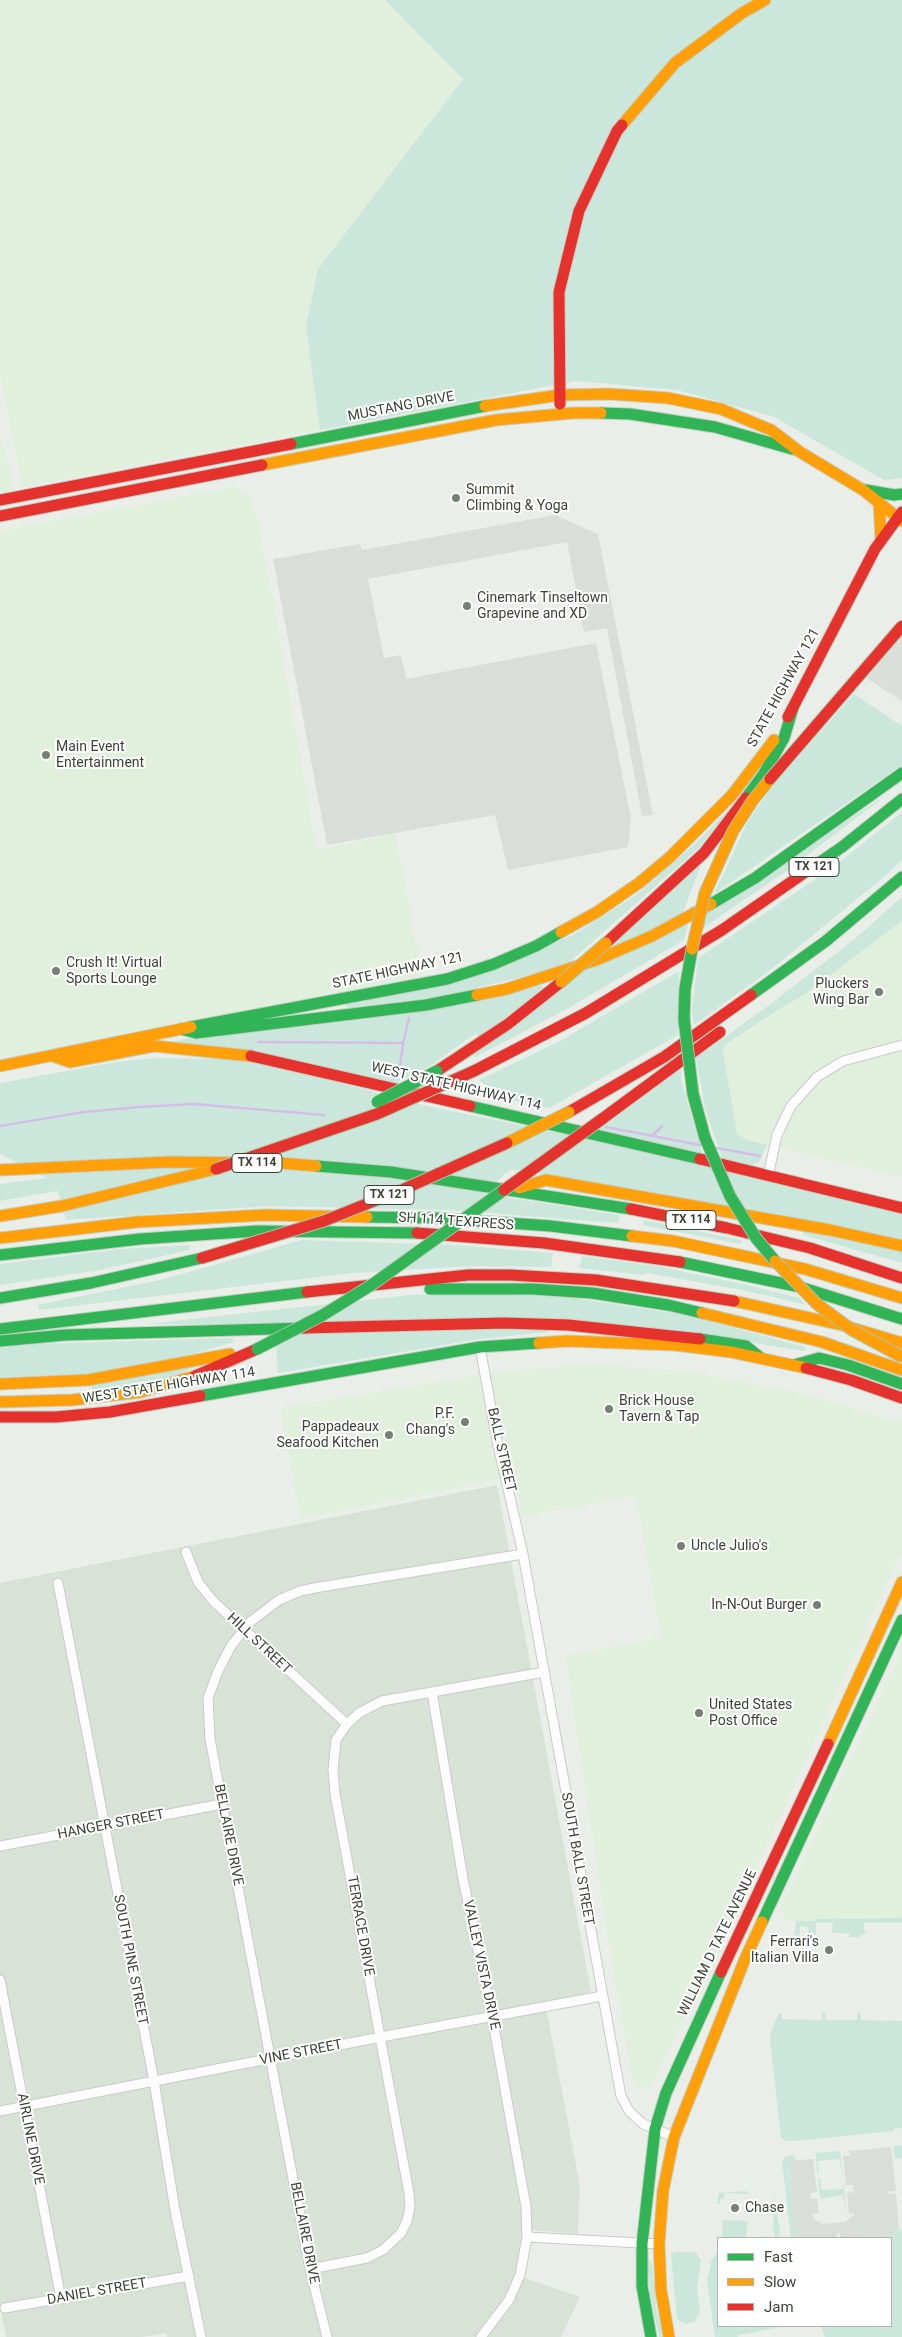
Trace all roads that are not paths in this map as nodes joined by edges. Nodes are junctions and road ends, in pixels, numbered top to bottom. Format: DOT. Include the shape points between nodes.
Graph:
graph roads {
  1 [pos="765,0"];
  2 [pos="560,395"];
  3 [pos="560,414"];
  4 [pos="323,437"];
  5 [pos="800,452"];
  6 [pos="325,453"];
  7 [pos="864,490"];
  8 [pos="902,494"];
  9 [pos="0,500"];
  10 [pos="878,502"];
  11 [pos="0,516"];
  12 [pos="901,517"];
  13 [pos="881,539"];
  14 [pos="902,626"];
  15 [pos="793,708"];
  16 [pos="902,773"];
  17 [pos="902,799"];
  18 [pos="902,877"];
  19 [pos="826,941"];
  20 [pos="181,1029"];
  21 [pos="902,1045"];
  22 [pos="52,1056"];
  23 [pos="0,1066"];
  24 [pos="216,1169"];
  25 [pos="0,1170"];
  26 [pos="768,1176"];
  27 [pos="514,1190"];
  28 [pos="902,1208"];
  29 [pos="0,1216"];
  30 [pos="0,1238"];
  31 [pos="902,1246"];
  32 [pos="0,1255"];
  33 [pos="899,1275"];
  34 [pos="397,1283"];
  35 [pos="0,1298"];
  36 [pos="902,1298"];
  37 [pos="902,1319"];
  38 [pos="0,1329"];
  39 [pos="0,1342"];
  40 [pos="902,1343"];
  41 [pos="480,1347"];
  42 [pos="257,1349"];
  43 [pos="902,1357"];
  44 [pos="761,1358"];
  45 [pos="794,1365"];
  46 [pos="902,1370"];
  47 [pos="0,1384"];
  48 [pos="902,1384"];
  49 [pos="902,1398"];
  50 [pos="0,1402"];
  51 [pos="0,1416"];
  52 [pos="186,1552"];
  53 [pos="523,1554"];
  54 [pos="902,1582"];
  55 [pos="58,1583"];
  56 [pos="899,1597"];
  57 [pos="902,1620"];
  58 [pos="243,1630"];
  59 [pos="544,1672"];
  60 [pos="432,1692"];
  61 [pos="347,1724"];
  62 [pos="801,1801"];
  63 [pos="222,1804"];
  64 [pos="815,1808"];
  65 [pos="105,1826"];
  66 [pos="0,1846"];
  67 [pos="757,1896"];
  68 [pos="772,1903"];
  69 [pos="0,1980"];
  70 [pos="602,1996"];
  71 [pos="492,2016"];
  72 [pos="381,2037"];
  73 [pos="272,2058"];
  74 [pos="154,2081"];
  75 [pos="24,2107"];
  76 [pos="0,2111"];
  77 [pos="655,2129"];
  78 [pos="674,2137"];
  79 [pos="527,2237"];
  80 [pos="642,2244"];
  81 [pos="659,2244"];
  82 [pos="310,2269"];
  83 [pos="189,2276"];
  84 [pos="61,2298"];
  85 [pos="5,2308"];
  86 [pos="201,2337"];
  87 [pos="327,2337"];
  88 [pos="481,2337"];
  89 [pos="651,2337"];
  90 [pos="669,2337"];
  1 -- 2 [label="main road" via="742,13 675,63 618,131 579,210 559,292"];
  2 -- 3 [label="main road"];
  2 -- 4 [label="main road, MUSTANG DRIVE"];
  2 -- 5 [label="main road, MUSTANG DRIVE" via="668,398 721,409 771,430"];
  3 -- 5 [label="main road, MUSTANG DRIVE" via="599,412 675,420 715,427"];
  3 -- 6 [label="main road, MUSTANG DRIVE" via="496,420"];
  4 -- 6 [label="main road"];
  4 -- 9 [label="main road, MUSTANG DRIVE"];
  5 -- 7 [label="main road, MUSTANG DRIVE"];
  6 -- 11 [label="main road, MUSTANG DRIVE"];
  7 -- 8 [label="main road"];
  7 -- 10 [label="main road, MUSTANG DRIVE"];
  10 -- 12 [label="main road, MUSTANG DRIVE"];
  10 -- 13 [label="main road"];
  12 -- 13 [label="main road, STATE HIGHWAY 121"];
  13 -- 15 [label="main road, STATE HIGHWAY 121"];
  14 -- 43 [label="main road, bridge" via="768,782 733,831 705,893 697,920 687,969 684,1020 691,1086 705,1138 730,1196 756,1238 817,1304 852,1330"];
  15 -- 20 [label="main road, STATE HIGHWAY 121" via="753,770 696,833 639,883 597,912 536,946 447,979"];
  15 -- 24 [label="main road, bridge" via="784,738 763,775 704,852 561,982 508,1024 438,1071 376,1103 234,1153"];
  16 -- 20 [label="main road" via="718,901 652,936 599,959 507,989 426,1005 196,1033"];
  17 -- 24 [label="main road, TX 121, bridge" via="842,847 722,930 594,1008 474,1071 340,1128"];
  18 -- 19 [label="main road, TX 121"];
  19 -- 35 [label="main road, TX 121, bridge" via="664,1057 569,1112 404,1189 324,1220 202,1258 91,1284"];
  19 -- 42 [label="main road, bridge" via="813,963 373,1284 323,1315"];
  20 -- 22 [label="main road, STATE HIGHWAY 121"];
  21 -- 26 [label="street" via="843,1061 817,1077 791,1106 777,1135"];
  22 -- 23 [label="main road, WEST STATE HIGHWAY 114"];
  22 -- 26 [label="main road, WEST STATE HIGHWAY 114" via="70,1062 154,1046 251,1056"];
  24 -- 29 [label="main road, TX 121" via="62,1206"];
  25 -- 27 [label="main road, TX 114" via="169,1162 280,1163 391,1172"];
  26 -- 28 [label="main road, WEST STATE HIGHWAY 114"];
  27 -- 31 [label="main road" via="546,1180 830,1230"];
  27 -- 33 [label="main road, TX 114" via="727,1228 810,1248"];
  30 -- 36 [label="main road, SH 114 TEXPRESS" via="137,1222 256,1215 378,1215 465,1220 606,1232 682,1243 805,1270"];
  32 -- 37 [label="main road, SH 114 TEXPRESS" via="140,1239 257,1231 412,1233 544,1244 669,1260 800,1287"];
  34 -- 38 [label="main road"];
  34 -- 40 [label="main road" via="468,1275 596,1280 782,1310"];
  34 -- 46 [label="main road" via="415,1289 533,1289 592,1293 668,1305 822,1342"];
  39 -- 44 [label="main road" via="65,1335 522,1324 681,1336 746,1346"];
  41 -- 44 [label="main road, WEST STATE HIGHWAY 114" via="567,1341 626,1342 675,1345"];
  41 -- 51 [label="main road, WEST STATE HIGHWAY 114" via="110,1412 56,1417"];
  41 -- 53 [label="street, BALL STREET"];
  42 -- 47 [label="main road" via="88,1380"];
  42 -- 50 [label="main road" via="200,1374 141,1392 72,1400"];
  44 -- 45 [label="main road, WEST STATE HIGHWAY 114"];
  45 -- 48 [label="main road" via="819,1358"];
  45 -- 49 [label="main road, WEST STATE HIGHWAY 114"];
  52 -- 58 [label="street, HILL STREET" via="204,1590"];
  53 -- 58 [label="street, BELLAIRE DRIVE" via="300,1591 272,1603"];
  53 -- 59 [label="street, SOUTH BALL STREET"];
  54 -- 56 [label="main road, WILLIAM D TATE AVENUE"];
  55 -- 65 [label="street, SOUTH PINE STREET"];
  56 -- 62 [label="main road, WILLIAM D TATE AVENUE"];
  57 -- 64 [label="main road"];
  58 -- 61 [label="street, HILL STREET"];
  58 -- 63 [label="street, BELLAIRE DRIVE" via="218,1671 208,1698 210,1739"];
  59 -- 60 [label="street, TERRACE DRIVE"];
  59 -- 70 [label="street, SOUTH BALL STREET"];
  60 -- 61 [label="street, TERRACE DRIVE" via="375,1704"];
  60 -- 71 [label="street, VALLEY VISTA DRIVE" via="463,1879"];
  61 -- 72 [label="street, TERRACE DRIVE" via="336,1740 333,1753 336,1794"];
  62 -- 64 [label="main road"];
  62 -- 67 [label="main road, WILLIAM D TATE AVENUE"];
  63 -- 65 [label="street, HANGER STREET"];
  63 -- 73 [label="street, BELLAIRE DRIVE"];
  64 -- 68 [label="main road"];
  65 -- 66 [label="street, HANGER STREET"];
  65 -- 74 [label="street, SOUTH PINE STREET"];
  67 -- 68 [label="main road"];
  67 -- 77 [label="main road, WILLIAM D TATE AVENUE" via="678,2062"];
  68 -- 78 [label="main road" via="745,1958"];
  69 -- 75 [label="street, AIRLINE DRIVE"];
  70 -- 71 [label="street, VINE STREET"];
  70 -- 77 [label="street, SOUTH BALL STREET" via="622,2102 638,2120"];
  71 -- 72 [label="street, VINE STREET"];
  71 -- 79 [label="street, VALLEY VISTA DRIVE" via="522,2183"];
  72 -- 73 [label="street, VINE STREET"];
  72 -- 82 [label="street, TERRACE DRIVE" via="409,2193 407,2221 393,2242 375,2255"];
  73 -- 74 [label="street, VINE STREET"];
  73 -- 82 [label="street, BELLAIRE DRIVE"];
  74 -- 75 [label="street, VINE STREET"];
  74 -- 83 [label="street, SOUTH PINE STREET" via="174,2210"];
  75 -- 76 [label="street, VINE STREET"];
  75 -- 84 [label="street, AIRLINE DRIVE"];
  77 -- 78 [label="street, SOUTH BALL STREET"];
  77 -- 80 [label="main road, WILLIAM D TATE AVENUE"];
  78 -- 81 [label="main road" via="664,2185"];
  79 -- 80 [label="street"];
  79 -- 88 [label="street, VALLEY VISTA DRIVE" via="520,2275 509,2300"];
  80 -- 81 [label="street"];
  80 -- 89 [label="main road, WILLIAM D TATE AVENUE" via="642,2286"];
  81 -- 90 [label="main road" via="661,2290"];
  82 -- 87 [label="street, BELLAIRE DRIVE"];
  83 -- 84 [label="street, DANIEL STREET"];
  83 -- 86 [label="street, SOUTH PINE STREET"];
  84 -- 85 [label="street, DANIEL STREET"];
}
